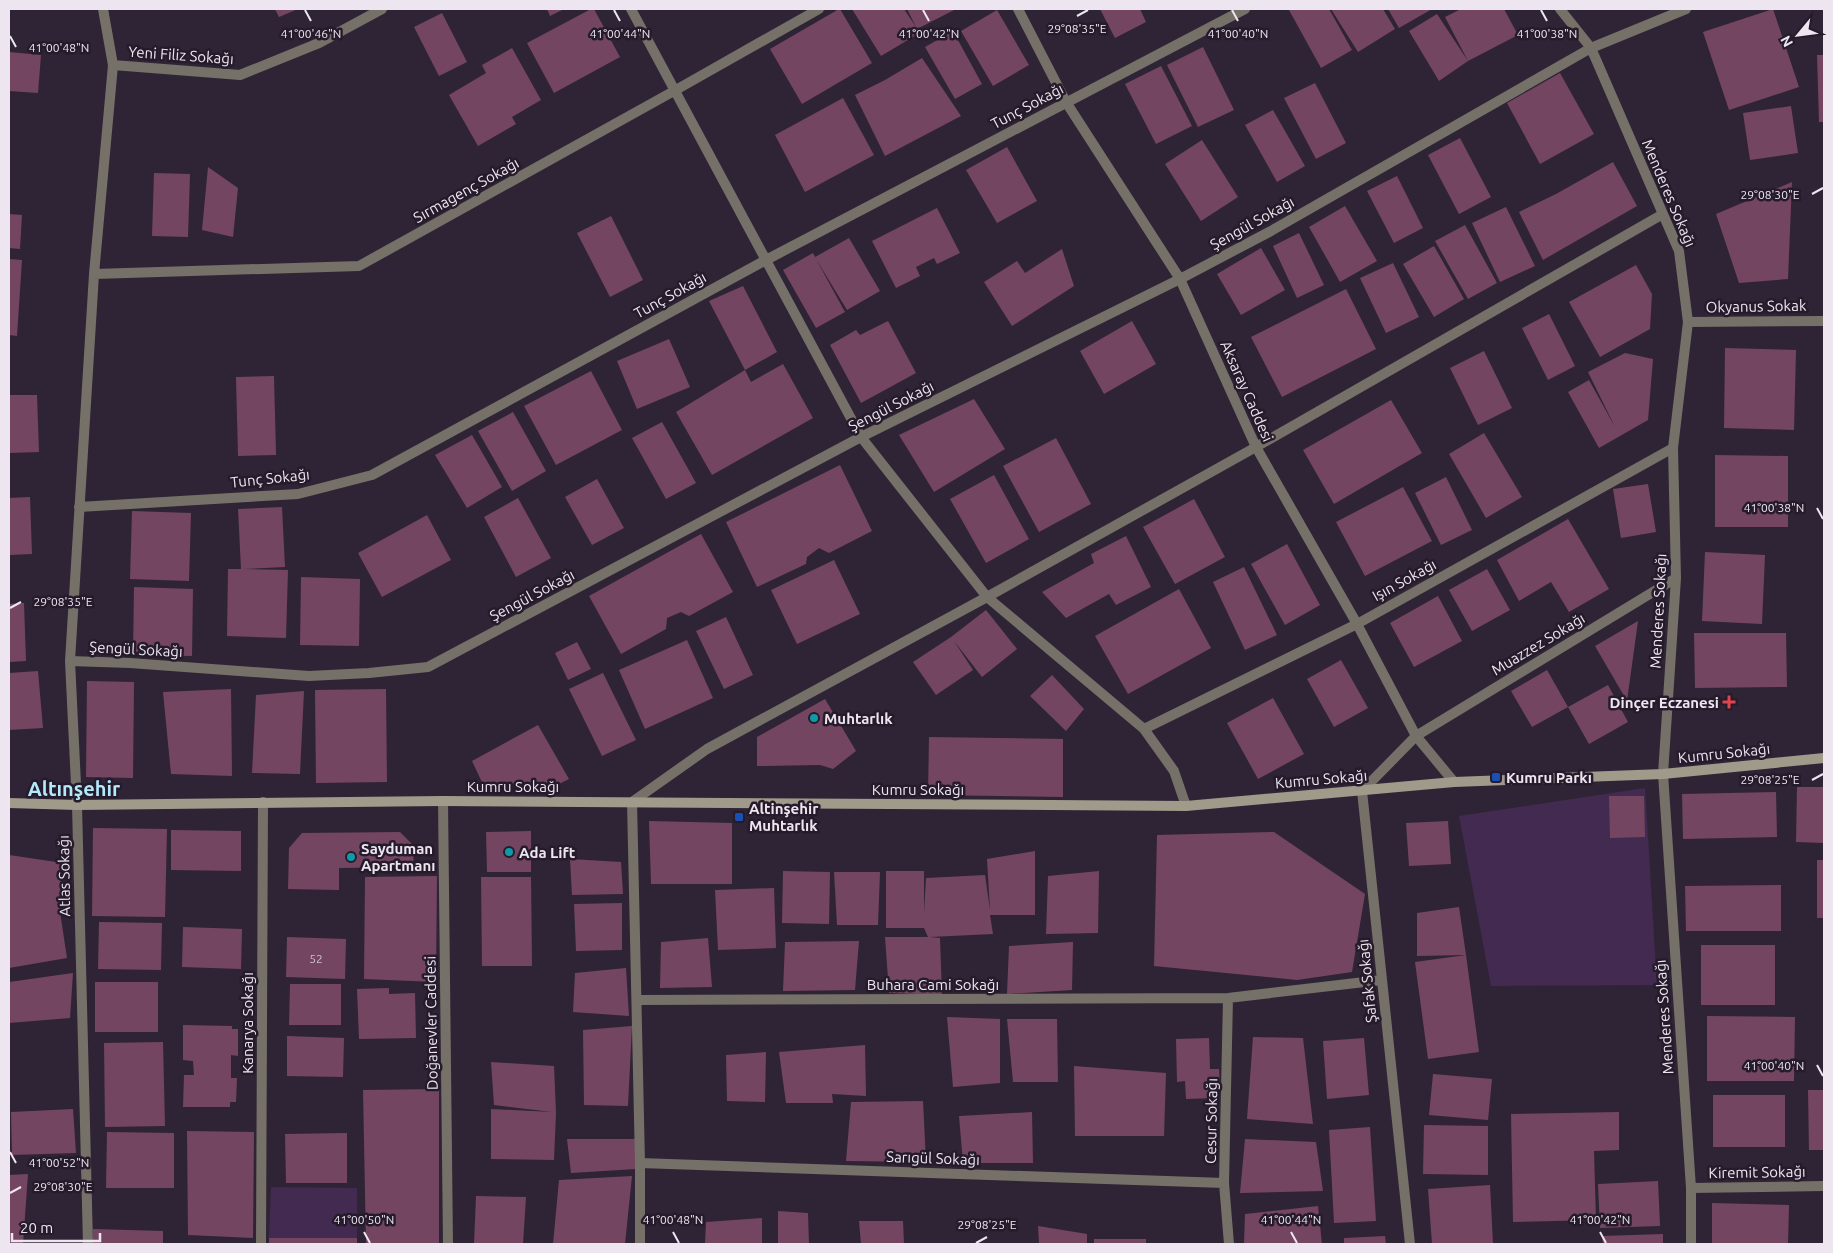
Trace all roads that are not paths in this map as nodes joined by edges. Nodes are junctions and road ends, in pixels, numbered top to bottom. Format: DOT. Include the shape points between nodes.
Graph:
graph roads {
  1 [pos="104,9"];
  2 [pos="382,9"];
  3 [pos="631,9"];
  4 [pos="818,9"];
  5 [pos="1018,9"];
  6 [pos="1245,9"];
  7 [pos="1560,9"];
  8 [pos="1686,9"];
  9 [pos="1591,48"];
  10 [pos="113,65"];
  11 [pos="674,91"];
  12 [pos="1066,102"];
  13 [pos="1663,214"];
  14 [pos="766,260"];
  15 [pos="94,274"];
  16 [pos="1180,280"];
  17 [pos="1824,320"];
  18 [pos="1688,322"];
  19 [pos="861,437"];
  20 [pos="1256,447"];
  21 [pos="1673,448"];
  22 [pos="79,506"];
  23 [pos="1676,578"];
  24 [pos="987,597"];
  25 [pos="1357,624"];
  26 [pos="70,661"];
  27 [pos="1144,729"];
  28 [pos="1416,736"];
  29 [pos="1824,758"];
  30 [pos="1663,774"];
  31 [pos="1454,782"];
  32 [pos="1362,791"];
  33 [pos="444,801"];
  34 [pos="263,802"];
  35 [pos="632,802"];
  36 [pos="9,803"];
  37 [pos="77,805"];
  38 [pos="1186,806"];
  39 [pos="1382,980"];
  40 [pos="1228,998"];
  41 [pos="637,1000"];
  42 [pos="640,1163"];
  43 [pos="1224,1183"];
  44 [pos="1824,1186"];
  45 [pos="1691,1188"];
  46 [pos="88,1244"];
  47 [pos="261,1244"];
  48 [pos="448,1244"];
  49 [pos="640,1244"];
  50 [pos="1229,1244"];
  51 [pos="1410,1244"];
  52 [pos="1691,1244"];
  1 -- 10 [label="street, Atlas Sokağı"];
  2 -- 10 [label="street, Yeni Filiz Sokağı" via="320,43 240,74"];
  3 -- 11 [label="street"];
  4 -- 11 [label="street, Sırmagenç Sokağı"];
  5 -- 12 [label="street, Aksaray Caddesi"];
  6 -- 12 [label="street, Tunç Sokağı"];
  7 -- 9 [label="street, Menderes Sokağı"];
  8 -- 9 [label="street, Şengül Sokağı"];
  9 -- 13 [label="street, Menderes Sokağı"];
  9 -- 16 [label="street, Şengül Sokağı" via="1272,231"];
  10 -- 15 [label="street, Atlas Sokağı"];
  11 -- 14 [label="street"];
  11 -- 15 [label="street, Sırmagenç Sokağı" via="359,266"];
  12 -- 14 [label="street, Tunç Sokağı"];
  12 -- 16 [label="street, Aksaray Caddesi"];
  13 -- 18 [label="street, Menderes Sokağı" via="1679,251"];
  13 -- 20 [label="street"];
  14 -- 19 [label="street"];
  14 -- 22 [label="street, Tunç Sokağı" via="372,474 298,494"];
  15 -- 22 [label="street, Atlas Sokağı"];
  16 -- 19 [label="street, Şengül Sokağı"];
  16 -- 20 [label="street, Aksaray Caddesi"];
  17 -- 18 [label="street, Okyanus Sokak"];
  18 -- 21 [label="street, Menderes Sokağı"];
  19 -- 24 [label="street"];
  19 -- 26 [label="street, Şengül Sokağı" via="428,667 308,676 130,662"];
  20 -- 24 [label="street"];
  20 -- 25 [label="street, Aksaray Caddesi"];
  21 -- 23 [label="street, Menderes Sokağı"];
  21 -- 25 [label="street, Işın Sokağı"];
  22 -- 26 [label="street, Atlas Sokağı"];
  23 -- 28 [label="street, Muazzez Sokağı"];
  23 -- 30 [label="street, Menderes Sokağı"];
  24 -- 27 [label="street"];
  24 -- 35 [label="street" via="707,749"];
  25 -- 27 [label="street, Işın Sokağı"];
  25 -- 28 [label="street, Aksaray Caddesi"];
  26 -- 37 [label="street, Atlas Sokağı"];
  27 -- 38 [label="street" via="1174,771"];
  28 -- 31 [label="street, Aksaray Caddesi"];
  28 -- 32 [label="street"];
  29 -- 30 [label="street, Kumru Sokağı"];
  30 -- 31 [label="street, Kumru Sokağı"];
  30 -- 45 [label="street, Menderes Sokağı"];
  31 -- 32 [label="street, Kumru Sokağı"];
  32 -- 38 [label="street, Kumru Sokağı"];
  32 -- 39 [label="street, Şafak Sokağı"];
  33 -- 34 [label="street, Kumru Sokağı"];
  33 -- 35 [label="street, Kumru Sokağı"];
  33 -- 48 [label="street, Doğanevler Caddesi"];
  34 -- 37 [label="street, Kumru Sokağı"];
  34 -- 47 [label="street, Kanarya Sokağı"];
  35 -- 38 [label="street, Kumru Sokağı"];
  35 -- 41 [label="street"];
  36 -- 37 [label="street, Kumru Sokağı"];
  37 -- 46 [label="street, Atlas Sokağı"];
  39 -- 40 [label="street, Buhara Cami Sokağı"];
  39 -- 51 [label="street, Şafak Sokağı"];
  40 -- 41 [label="street, Buhara Cami Sokağı"];
  40 -- 43 [label="street, Cesur Sokağı"];
  41 -- 42 [label="street"];
  42 -- 43 [label="street, Sarıgül Sokağı"];
  42 -- 49 [label="street"];
  43 -- 50 [label="street, Cesur Sokağı"];
  44 -- 45 [label="street, Kiremit Sokağı"];
  45 -- 52 [label="street, Menderes Sokağı"];
}
